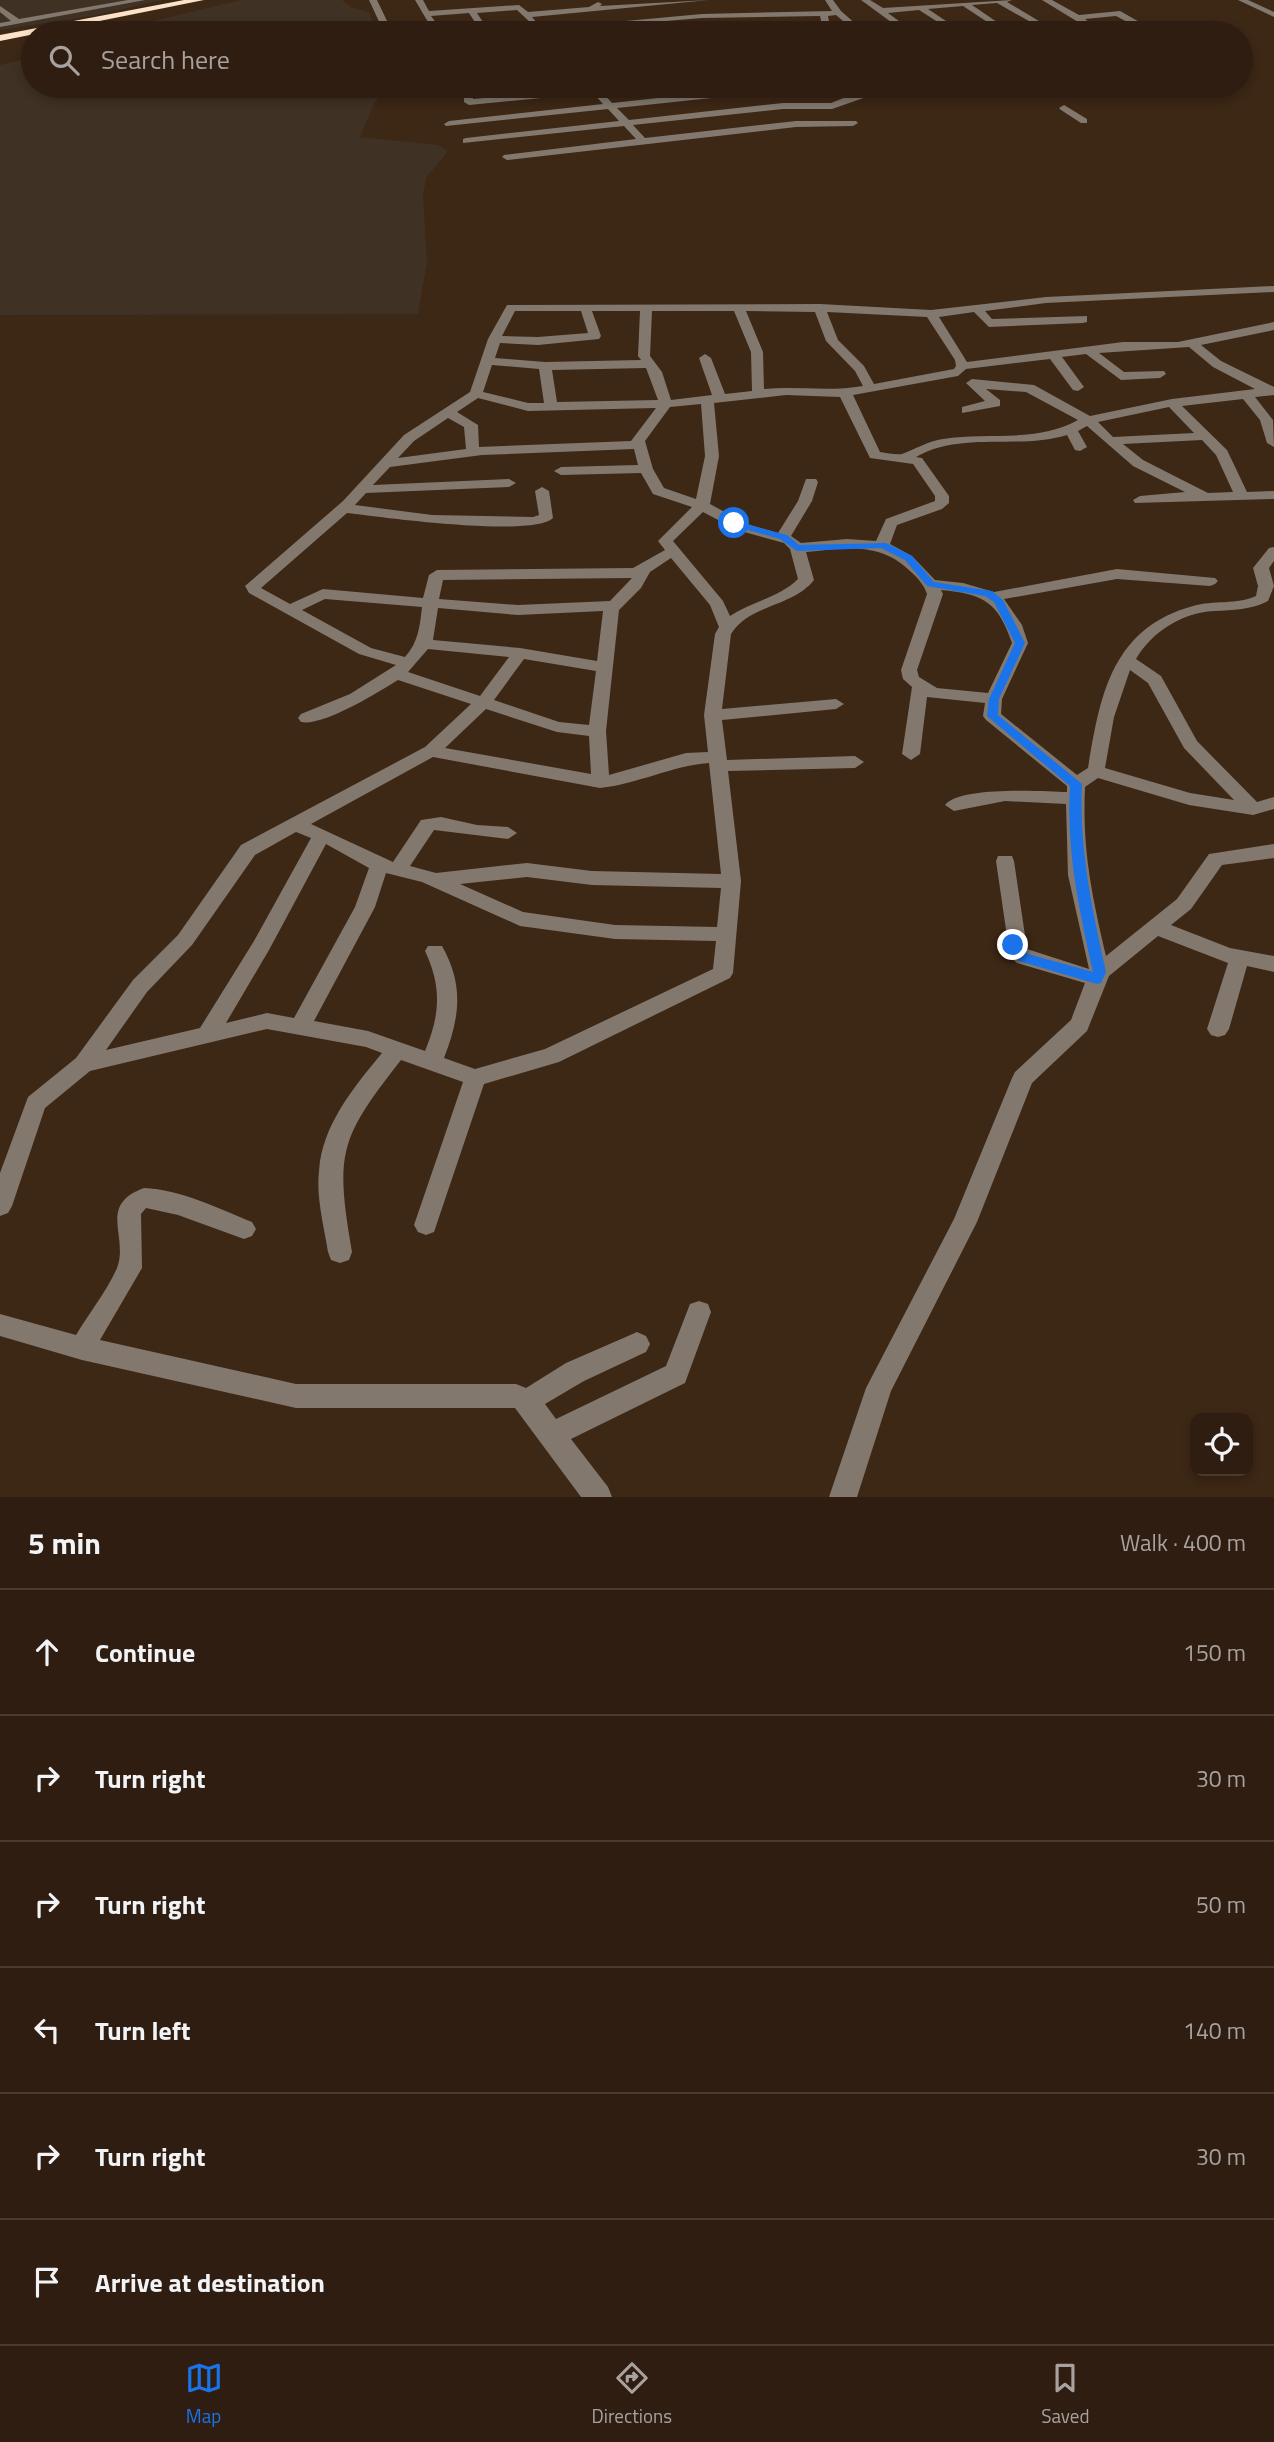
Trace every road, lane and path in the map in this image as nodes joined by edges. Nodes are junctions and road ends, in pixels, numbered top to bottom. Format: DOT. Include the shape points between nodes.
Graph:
graph roads {
  1 [pos="141,0"];
  2 [pos="185,0"];
  3 [pos="199,0"];
  4 [pos="373,0"];
  5 [pos="420,0"];
  6 [pos="433,0"];
  7 [pos="604,0"];
  8 [pos="705,0"];
  9 [pos="830,0"];
  10 [pos="865,0"];
  11 [pos="1001,0"];
  12 [pos="1046,0"];
  13 [pos="1242,0"];
  14 [pos="965,4"];
  15 [pos="1105,6"];
  16 [pos="0,8"];
  17 [pos="921,8"];
  18 [pos="591,9"];
  19 [pos="1063,10"];
  20 [pos="472,11"];
  21 [pos="881,11"];
  22 [pos="1050,11"];
  23 [pos="1036,12"];
  24 [pos="824,13"];
  25 [pos="838,13"];
  26 [pos="1023,13"];
  27 [pos="1117,13"];
  28 [pos="426,14"];
  29 [pos="526,15"];
  30 [pos="1274,15"];
  31 [pos="1077,18"];
  32 [pos="21,21"];
  33 [pos="24,21"];
  34 [pos="83,21"];
  35 [pos="87,21"];
  36 [pos="383,21"];
  37 [pos="430,21"];
  38 [pos="478,21"];
  39 [pos="532,21"];
  40 [pos="648,21"];
  41 [pos="826,21"];
  42 [pos="848,21"];
  43 [pos="895,21"];
  44 [pos="941,21"];
  45 [pos="991,21"];
  46 [pos="1036,21"];
  47 [pos="1082,21"];
  48 [pos="1133,21"];
  49 [pos="18,22"];
  50 [pos="0,25"];
  51 [pos="21,32"];
  52 [pos="21,32"];
  53 [pos="0,36"];
  54 [pos="469,98"];
  55 [pos="506,98"];
  56 [pos="602,98"];
  57 [pos="681,98"];
  58 [pos="855,98"];
  59 [pos="610,106"];
  60 [pos="1064,108"];
  61 [pos="700,115"];
  62 [pos="1084,121"];
  63 [pos="626,123"];
  64 [pos="853,123"];
  65 [pos="449,124"];
  66 [pos="466,141"];
  67 [pos="643,141"];
  68 [pos="507,157"];
  69 [pos="1274,289"];
  70 [pos="585,306"];
  71 [pos="646,308"];
  72 [pos="820,308"];
  73 [pos="739,309"];
  74 [pos="978,310"];
  75 [pos="931,314"];
  76 [pos="1083,319"];
  77 [pos="1274,326"];
  78 [pos="494,340"];
  79 [pos="1192,344"];
  80 [pos="600,350"];
  81 [pos="1088,350"];
  82 [pos="1053,354"];
  83 [pos="705,358"];
  84 [pos="489,361"];
  85 [pos="1011,362"];
  86 [pos="648,364"];
  87 [pos="545,366"];
  88 [pos="960,369"];
  89 [pos="1160,374"];
  90 [pos="974,384"];
  91 [pos="1033,385"];
  92 [pos="870,387"];
  93 [pos="1078,387"];
  94 [pos="1271,391"];
  95 [pos="845,393"];
  96 [pos="476,394"];
  97 [pos="758,394"];
  98 [pos="1246,394"];
  99 [pos="714,400"];
  100 [pos="1172,403"];
  101 [pos="666,404"];
  102 [pos="551,405"];
  103 [pos="967,410"];
  104 [pos="448,413"];
  105 [pos="1088,420"];
  106 [pos="1071,429"];
  107 [pos="1206,436"];
  108 [pos="1110,441"];
  109 [pos="1274,443"];
  110 [pos="637,445"];
  111 [pos="1080,447"];
  112 [pos="472,453"];
  113 [pos="904,458"];
  114 [pos="383,464"];
  115 [pos="646,469"];
  116 [pos="561,471"];
  117 [pos="811,482"];
  118 [pos="509,483"];
  119 [pos="362,489"];
  120 [pos="541,491"];
  121 [pos="1201,495"];
  122 [pos="1274,495"];
  123 [pos="1242,496"];
  124 [pos="1140,500"];
  125 [pos="702,506"];
  126 [pos="344,508"];
  127 [pos="783,537"];
  128 [pos="883,545"];
  129 [pos="797,548"];
  130 [pos="1274,551"];
  131 [pos="675,552"];
  132 [pos="643,571"];
  133 [pos="1210,581"];
  134 [pos="930,584"];
  135 [pos="995,596"];
  136 [pos="432,603"];
  137 [pos="612,606"];
  138 [pos="289,610"];
  139 [pos="727,627"];
  140 [pos="423,644"];
  141 [pos="520,653"];
  142 [pos="1126,660"];
  143 [pos="400,668"];
  144 [pos="606,668"];
  145 [pos="920,687"];
  146 [pos="994,699"];
  147 [pos="484,702"];
  148 [pos="836,704"];
  149 [pos="713,715"];
  150 [pos="307,718"];
  151 [pos="597,731"];
  152 [pos="431,751"];
  153 [pos="911,754"];
  154 [pos="717,761"];
  155 [pos="855,762"];
  156 [pos="1096,771"];
  157 [pos="600,782"];
  158 [pos="1076,791"];
  159 [pos="1274,803"];
  160 [pos="954,806"];
  161 [pos="1253,809"];
  162 [pos="294,824"];
  163 [pos="508,833"];
  164 [pos="322,835"];
  165 [pos="1274,851"];
  166 [pos="1005,861"];
  167 [pos="389,868"];
  168 [pos="434,880"];
  169 [pos="731,881"];
  170 [pos="1155,927"];
  171 [pos="726,934"];
  172 [pos="435,951"];
  173 [pos="1239,958"];
  174 [pos="1274,964"];
  175 [pos="1098,975"];
  176 [pos="301,1025"];
  177 [pos="1218,1029"];
  178 [pos="206,1035"];
  179 [pos="397,1049"];
  180 [pos="431,1062"];
  181 [pos="84,1064"];
  182 [pos="475,1078"];
  183 [pos="0,1206"];
  184 [pos="426,1225"];
  185 [pos="244,1229"];
  186 [pos="340,1252"];
  187 [pos="699,1312"];
  188 [pos="0,1325"];
  189 [pos="636,1344"];
  190 [pos="82,1348"];
  191 [pos="527,1401"];
  192 [pos="551,1435"];
  193 [pos="598,1497"];
  194 [pos="843,1497"];
  1 -- 33 [label="street"];
  2 -- 35 [label="highway"];
  3 -- 34 [label="highway"];
  4 -- 36 [label="street"];
  5 -- 6 [label="street"];
  5 -- 28 [label="street"];
  7 -- 18 [label="street"];
  8 -- 18 [label="street"];
  9 -- 25 [label="street"];
  10 -- 21 [label="street"];
  11 -- 14 [label="street"];
  11 -- 26 [label="street"];
  12 -- 19 [label="street"];
  13 -- 30 [label="street"];
  14 -- 17 [label="street"];
  14 -- 45 [label="street"];
  15 -- 27 [label="street"];
  16 -- 49 [label="street"];
  17 -- 21 [label="street"];
  17 -- 44 [label="street"];
  18 -- 29 [label="street"];
  19 -- 22 [label="street"];
  19 -- 31 [label="street"];
  20 -- 28 [label="street"];
  20 -- 29 [label="street" via="519,7"];
  20 -- 38 [label="street"];
  21 -- 43 [label="street"];
  23 -- 26 [label="street"];
  24 -- 25 [label="street"];
  24 -- 40 [label="street"];
  24 -- 41 [label="street"];
  25 -- 42 [label="street"];
  26 -- 46 [label="street"];
  27 -- 31 [label="street"];
  27 -- 48 [label="street"];
  28 -- 37 [label="street"];
  29 -- 39 [label="street"];
  31 -- 47 [label="street"];
  32 -- 49 [label="street"];
  49 -- 50 [label="street"];
  51 -- 53 [label="highway"];
  52 -- 53 [label="highway"];
  54 -- 55 [label="street" via="469,102"];
  56 -- 59 [label="street"];
  57 -- 59 [label="street"];
  57 -- 61 [label="street"];
  58 -- 61 [label="street" via="825,107 783,106"];
  59 -- 63 [label="street"];
  59 -- 65 [label="street"];
  60 -- 62 [label="street"];
  61 -- 63 [label="street"];
  63 -- 66 [label="street"];
  63 -- 67 [label="street"];
  64 -- 67 [label="street" via="796,124"];
  67 -- 68 [label="street"];
  69 -- 74 [label="street" via="1065,298"];
  70 -- 71 [label="street"];
  70 -- 78 [label="street" via="511,307"];
  70 -- 80 [label="street"];
  71 -- 73 [label="street"];
  71 -- 86 [label="street" via="644,356"];
  72 -- 73 [label="street"];
  72 -- 75 [label="street"];
  72 -- 92 [label="street" via="832,341 860,369"];
  73 -- 97 [label="street" via="757,352"];
  74 -- 75 [label="street"];
  74 -- 76 [label="street" via="989,323"];
  75 -- 88 [label="street"];
  77 -- 79 [label="street"];
  78 -- 80 [label="street"];
  78 -- 84 [label="street"];
  79 -- 81 [label="street"];
  79 -- 94 [label="street" via="1217,364"];
  80 -- 86 [label="street"];
  80 -- 87 [label="street"];
  81 -- 82 [label="street"];
  81 -- 89 [label="street" via="1121,376"];
  82 -- 85 [label="street"];
  82 -- 93 [label="street"];
  83 -- 99 [label="street"];
  84 -- 87 [label="street"];
  84 -- 96 [label="street"];
  85 -- 88 [label="street"];
  85 -- 91 [label="street"];
  86 -- 101 [label="street" via="656,372"];
  87 -- 102 [label="street"];
  88 -- 90 [label="street"];
  88 -- 92 [label="street"];
  90 -- 103 [label="street" via="995,403"];
  90 -- 105 [label="street" via="1029,388"];
  92 -- 95 [label="street"];
  94 -- 98 [label="street"];
  95 -- 97 [label="street"];
  95 -- 113 [label="street" via="873,452"];
  96 -- 102 [label="street" via="528,407"];
  96 -- 104 [label="street"];
  97 -- 99 [label="street"];
  98 -- 100 [label="street"];
  98 -- 109 [label="street" via="1266,420"];
  99 -- 101 [label="street"];
  99 -- 125 [label="street" via="712,456"];
  100 -- 105 [label="street"];
  100 -- 107 [label="street"];
  101 -- 102 [label="street"];
  101 -- 110 [label="street"];
  104 -- 112 [label="street" via="471,425"];
  104 -- 114 [label="street" via="414,434"];
  105 -- 106 [label="street"];
  105 -- 108 [label="street"];
  106 -- 111 [label="street"];
  106 -- 113 [label="street" via="1048,436 971,439 919,450"];
  107 -- 108 [label="street"];
  107 -- 123 [label="street" via="1222,453"];
  108 -- 121 [label="street" via="1138,463"];
  110 -- 112 [label="street"];
  110 -- 115 [label="street"];
  112 -- 114 [label="street"];
  113 -- 128 [label="street" via="922,465 942,503 891,522"];
  114 -- 119 [label="street"];
  115 -- 116 [label="street"];
  115 -- 125 [label="street" via="662,494"];
  117 -- 127 [label="street"];
  118 -- 119 [label="street" via="398,492"];
  119 -- 126 [label="street"];
  120 -- 126 [label="street" via="547,514 540,521 432,519"];
  121 -- 123 [label="street"];
  121 -- 124 [label="street"];
  122 -- 123 [label="street"];
  125 -- 127 [label="street" via="749,530"];
  125 -- 131 [label="street" via="665,541"];
  126 -- 138 [label="street" via="254,582 254,590"];
  127 -- 129 [label="street"];
  128 -- 129 [label="street"];
  128 -- 134 [label="street" via="909,558"];
  129 -- 139 [label="street" via="805,584 756,605"];
  130 -- 142 [label="street" via="1261,568 1266,586 1262,598 1252,605 1205,607 1170,618 1144,634"];
  131 -- 132 [label="street" via="657,557"];
  131 -- 139 [label="street" via="717,604"];
  132 -- 136 [label="street" via="446,573 434,581"];
  132 -- 137 [label="street" via="636,585"];
  133 -- 135 [label="street" via="1117,574"];
  134 -- 135 [label="street"];
  134 -- 145 [label="street" via="935,601 909,670"];
  135 -- 146 [label="street" via="1020,643"];
  136 -- 137 [label="street" via="528,610"];
  136 -- 138 [label="street" via="323,594"];
  136 -- 140 [label="street"];
  137 -- 144 [label="street"];
  138 -- 143 [label="street"];
  139 -- 149 [label="street"];
  140 -- 141 [label="street"];
  140 -- 143 [label="street"];
  141 -- 144 [label="street"];
  141 -- 147 [label="street"];
  142 -- 156 [label="street" via="1110,694"];
  142 -- 161 [label="street" via="1155,680 1190,744"];
  143 -- 147 [label="street"];
  143 -- 150 [label="street" via="352,701"];
  144 -- 151 [label="street"];
  145 -- 146 [label="street" via="940,694"];
  145 -- 153 [label="street"];
  146 -- 158 [label="street" via="991,709 996,721"];
  147 -- 151 [label="street" via="557,727"];
  147 -- 152 [label="street"];
  148 -- 149 [label="street"];
  149 -- 154 [label="street"];
  151 -- 157 [label="street"];
  152 -- 157 [label="street"];
  152 -- 162 [label="street"];
  154 -- 155 [label="street"];
  154 -- 157 [label="street" via="679,760"];
  154 -- 169 [label="street"];
  156 -- 158 [label="street"];
  156 -- 161 [label="street" via="1189,799"];
  158 -- 160 [label="street" via="1005,795"];
  158 -- 175 [label="street" via="1078,875"];
  159 -- 161 [label="street"];
  162 -- 164 [label="street"];
  162 -- 181 [label="street" via="242,856 186,940 140,986"];
  163 -- 167 [label="street" via="428,824"];
  164 -- 167 [label="street"];
  164 -- 178 [label="street"];
  165 -- 170 [label="street" via="1216,859 1190,897"];
  166 -- 175 [label="street" via="1017,952 1024,958"];
  167 -- 168 [label="street"];
  167 -- 176 [label="street"];
  168 -- 169 [label="street" via="527,870 592,878"];
  168 -- 171 [label="street" via="520,919 615,932"];
  169 -- 171 [label="street"];
  170 -- 173 [label="street"];
  170 -- 175 [label="street"];
  171 -- 182 [label="street" via="723,973 551,1056"];
  172 -- 180 [label="street" via="445,974 450,1009"];
  173 -- 174 [label="street"];
  173 -- 177 [label="street"];
  175 -- 194 [label="street" via="1080,1025 1023,1078 965,1222 879,1388"];
  176 -- 178 [label="street" via="267,1021"];
  176 -- 179 [label="street"];
  178 -- 181 [label="street"];
  179 -- 180 [label="street"];
  179 -- 186 [label="street" via="350,1111 332,1157"];
  180 -- 182 [label="street"];
  181 -- 183 [label="street" via="36,1103"];
  182 -- 184 [label="street"];
  185 -- 190 [label="street" via="161,1200 145,1198 133,1205 129,1212 130,1268"];
  187 -- 192 [label="street" via="676,1374"];
  188 -- 190 [label="street"];
  189 -- 191 [label="street"];
  190 -- 191 [label="street" via="296,1396 516,1396"];
  191 -- 192 [label="street"];
  192 -- 193 [label="street"];
}
